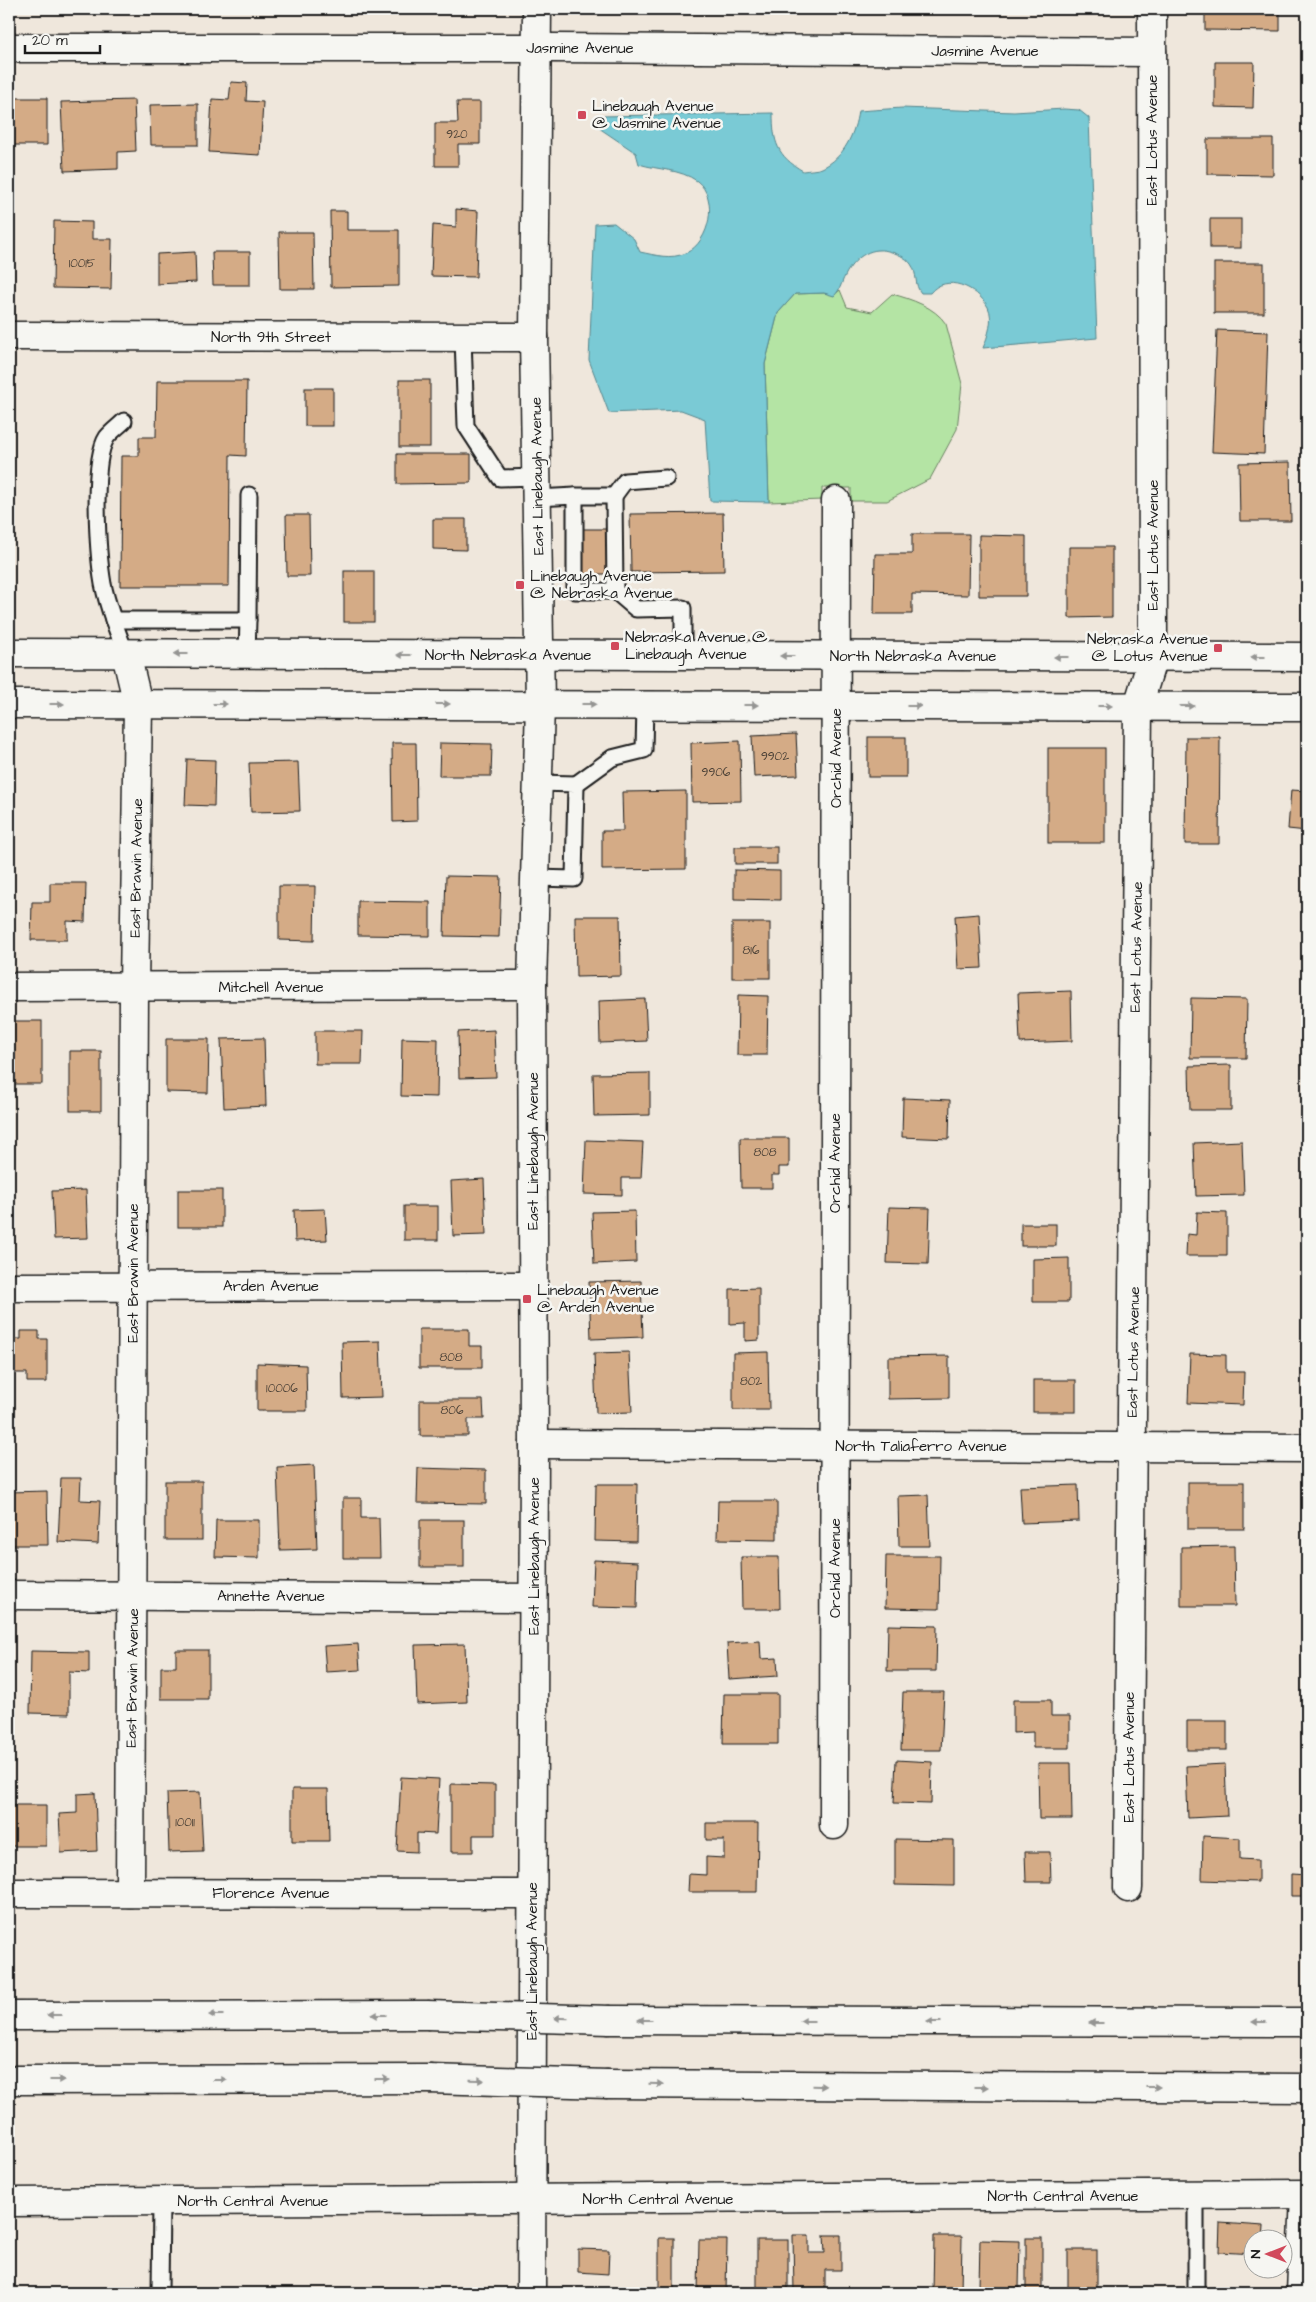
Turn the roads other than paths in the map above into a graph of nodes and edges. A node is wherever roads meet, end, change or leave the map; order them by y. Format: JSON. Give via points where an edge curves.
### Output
{"nodes":[{"id":1,"x":538,"y":9,"type":"edge"},
{"id":2,"x":1152,"y":9,"type":"edge"},
{"id":3,"x":9,"y":48,"type":"edge"},
{"id":4,"x":537,"y":48,"type":"junction"},
{"id":5,"x":1152,"y":52,"type":"junction"},
{"id":6,"x":9,"y":336,"type":"edge"},
{"id":7,"x":464,"y":337,"type":"junction"},
{"id":8,"x":534,"y":338,"type":"junction"},
{"id":9,"x":124,"y":421,"type":"dead end"},
{"id":10,"x":666,"y":478,"type":"dead end"},
{"id":11,"x":537,"y":488,"type":"junction"},
{"id":12,"x":249,"y":495,"type":"dead end"},
{"id":13,"x":575,"y":496,"type":"junction"},
{"id":14,"x":614,"y":496,"type":"junction"},
{"id":15,"x":836,"y":501,"type":"dead end"},
{"id":16,"x":615,"y":591,"type":"junction"},
{"id":17,"x":113,"y":620,"type":"junction"},
{"id":18,"x":248,"y":620,"type":"junction"},
{"id":19,"x":9,"y":653,"type":"edge"},
{"id":20,"x":126,"y":654,"type":"junction"},
{"id":21,"x":247,"y":654,"type":"junction"},
{"id":22,"x":540,"y":656,"type":"junction"},
{"id":23,"x":683,"y":656,"type":"junction"},
{"id":24,"x":836,"y":656,"type":"junction"},
{"id":25,"x":1154,"y":657,"type":"junction"},
{"id":26,"x":1307,"y":657,"type":"edge"},
{"id":27,"x":9,"y":704,"type":"edge"},
{"id":28,"x":138,"y":704,"type":"junction"},
{"id":29,"x":540,"y":704,"type":"junction"},
{"id":30,"x":645,"y":705,"type":"junction"},
{"id":31,"x":836,"y":706,"type":"junction"},
{"id":32,"x":1138,"y":706,"type":"junction"},
{"id":33,"x":1307,"y":706,"type":"edge"},
{"id":34,"x":538,"y":783,"type":"junction"},
{"id":35,"x":576,"y":784,"type":"junction"},
{"id":36,"x":535,"y":878,"type":"junction"},
{"id":37,"x":532,"y":985,"type":"junction"},
{"id":38,"x":9,"y":987,"type":"edge"},
{"id":39,"x":134,"y":988,"type":"junction"},
{"id":40,"x":133,"y":1286,"type":"junction"},
{"id":41,"x":533,"y":1286,"type":"junction"},
{"id":42,"x":9,"y":1287,"type":"edge"},
{"id":43,"x":534,"y":1444,"type":"junction"},
{"id":44,"x":835,"y":1446,"type":"junction"},
{"id":45,"x":1132,"y":1448,"type":"junction"},
{"id":46,"x":1307,"y":1448,"type":"edge"},
{"id":47,"x":9,"y":1595,"type":"edge"},
{"id":48,"x":133,"y":1596,"type":"junction"},
{"id":49,"x":533,"y":1598,"type":"junction"},
{"id":50,"x":834,"y":1825,"type":"dead end"},
{"id":51,"x":1128,"y":1888,"type":"dead end"},
{"id":52,"x":9,"y":1893,"type":"edge"},
{"id":53,"x":130,"y":1893,"type":"junction"},
{"id":54,"x":532,"y":1894,"type":"junction"},
{"id":55,"x":9,"y":2016,"type":"edge"},
{"id":56,"x":1307,"y":2022,"type":"edge"},
{"id":57,"x":9,"y":2080,"type":"edge"},
{"id":58,"x":1307,"y":2088,"type":"edge"},
{"id":59,"x":1306,"y":2194,"type":"edge"},
{"id":60,"x":1196,"y":2195,"type":"junction"},
{"id":61,"x":531,"y":2200,"type":"junction"},
{"id":62,"x":9,"y":2202,"type":"edge"},
{"id":63,"x":161,"y":2202,"type":"junction"},
{"id":64,"x":160,"y":2293,"type":"edge"},
{"id":65,"x":531,"y":2293,"type":"edge"},
{"id":66,"x":1196,"y":2293,"type":"edge"},
{"id":67,"x":1300,"y":2293,"type":"edge"}],
"edges":[{"from":1,"to":4,"type":"main road","name":"East Linebaugh Avenue"},
{"from":2,"to":5,"type":"main road","name":"East Lotus Avenue"},
{"from":3,"to":4,"type":"main road","name":"Jasmine Avenue"},
{"from":4,"to":5,"type":"main road","name":"Jasmine Avenue"},
{"from":4,"to":8,"type":"main road","name":"East Linebaugh Avenue"},
{"from":5,"to":25,"type":"main road","name":"East Lotus Avenue"},
{"from":6,"to":7,"type":"main road","name":"North 9th Street"},
{"from":7,"to":8,"type":"main road","name":"North 9th Street"},
{"from":7,"to":11,"type":"lane","via":[[466,426],[500,478]]},
{"from":8,"to":11,"type":"main road","name":"East Linebaugh Avenue"},
{"from":9,"to":17,"type":"lane","via":[[107,438],[98,467],[99,549],[103,585]]},
{"from":10,"to":14,"type":"lane","via":[[625,481]]},
{"from":11,"to":13,"type":"lane"},
{"from":11,"to":22,"type":"main road","name":"East Linebaugh Avenue"},
{"from":12,"to":18,"type":"lane"},
{"from":13,"to":14,"type":"lane"},
{"from":13,"to":16,"type":"lane","via":[[575,590]]},
{"from":14,"to":16,"type":"lane"},
{"from":15,"to":24,"type":"main road","name":"Orchid Avenue"},
{"from":16,"to":23,"type":"lane","via":[[636,609],[683,608]]},
{"from":17,"to":18,"type":"lane"},
{"from":17,"to":20,"type":"lane"},
{"from":18,"to":21,"type":"lane"},
{"from":19,"to":20,"type":"main road","name":"North Nebraska Avenue"},
{"from":21,"to":20,"type":"main road","name":"North Nebraska Avenue","one_way":true},
{"from":20,"to":28,"type":"main road","name":"East Brawin Avenue"},
{"from":22,"to":21,"type":"main road","name":"North Nebraska Avenue","one_way":true},
{"from":22,"to":23,"type":"main road","name":"North Nebraska Avenue"},
{"from":22,"to":29,"type":"main road","name":"East Linebaugh Avenue"},
{"from":24,"to":23,"type":"main road","name":"North Nebraska Avenue","one_way":true},
{"from":25,"to":24,"type":"main road","name":"North Nebraska Avenue","one_way":true},
{"from":24,"to":31,"type":"main road","name":"Orchid Avenue"},
{"from":26,"to":25,"type":"main road","name":"North Nebraska Avenue","one_way":true},
{"from":25,"to":32,"type":"main road","name":"East Lotus Avenue"},
{"from":27,"to":28,"type":"main road","one_way":true},
{"from":28,"to":29,"type":"main road","one_way":true},
{"from":28,"to":39,"type":"main road","name":"East Brawin Avenue"},
{"from":29,"to":30,"type":"main road","one_way":true},
{"from":29,"to":34,"type":"main road","name":"East Linebaugh Avenue"},
{"from":30,"to":31,"type":"main road","one_way":true},
{"from":30,"to":35,"type":"lane","via":[[644,750],[612,758]]},
{"from":31,"to":32,"type":"main road","one_way":true},
{"from":31,"to":44,"type":"main road","name":"Orchid Avenue"},
{"from":32,"to":33,"type":"main road","one_way":true},
{"from":32,"to":45,"type":"main road","name":"East Lotus Avenue"},
{"from":34,"to":35,"type":"lane"},
{"from":34,"to":36,"type":"main road","name":"East Linebaugh Avenue"},
{"from":35,"to":36,"type":"lane","via":[[574,879]]},
{"from":36,"to":37,"type":"main road","name":"East Linebaugh Avenue"},
{"from":37,"to":39,"type":"main road","name":"Mitchell Avenue"},
{"from":37,"to":41,"type":"main road","name":"East Linebaugh Avenue"},
{"from":38,"to":39,"type":"main road","name":"Mitchell Avenue"},
{"from":39,"to":40,"type":"main road","name":"East Brawin Avenue"},
{"from":40,"to":41,"type":"main road","name":"Arden Avenue"},
{"from":40,"to":42,"type":"main road","name":"Arden Avenue"},
{"from":40,"to":48,"type":"main road","name":"East Brawin Avenue"},
{"from":41,"to":43,"type":"main road","name":"East Linebaugh Avenue"},
{"from":43,"to":44,"type":"main road","name":"North Taliaferro Avenue"},
{"from":43,"to":49,"type":"main road","name":"East Linebaugh Avenue"},
{"from":44,"to":45,"type":"main road","name":"North Taliaferro Avenue"},
{"from":44,"to":50,"type":"main road","name":"Orchid Avenue"},
{"from":45,"to":46,"type":"main road","name":"North Taliaferro Avenue"},
{"from":45,"to":51,"type":"main road","name":"East Lotus Avenue"},
{"from":47,"to":48,"type":"main road","name":"Annette Avenue"},
{"from":48,"to":49,"type":"main road","name":"Annette Avenue"},
{"from":48,"to":53,"type":"main road","name":"East Brawin Avenue"},
{"from":49,"to":54,"type":"main road","name":"East Linebaugh Avenue"},
{"from":52,"to":53,"type":"main road","name":"Florence Avenue"},
{"from":53,"to":54,"type":"main road","name":"Florence Avenue"},
{"from":54,"to":61,"type":"main road","name":"East Linebaugh Avenue"},
{"from":56,"to":55,"type":"main road","one_way":true,"bridge":true,"via":[[610,2020],[428,2015]]},
{"from":57,"to":58,"type":"main road","one_way":true,"bridge":true,"via":[[429,2079],[608,2084]]},
{"from":59,"to":60,"type":"main road","name":"North Central Avenue"},
{"from":59,"to":67,"type":"main road"},
{"from":60,"to":61,"type":"main road","name":"North Central Avenue"},
{"from":60,"to":66,"type":"lane"},
{"from":61,"to":63,"type":"main road","name":"North Central Avenue"},
{"from":61,"to":65,"type":"main road","name":"East Linebaugh Avenue"},
{"from":62,"to":63,"type":"main road","name":"North Central Avenue"},
{"from":63,"to":64,"type":"lane"}]}
